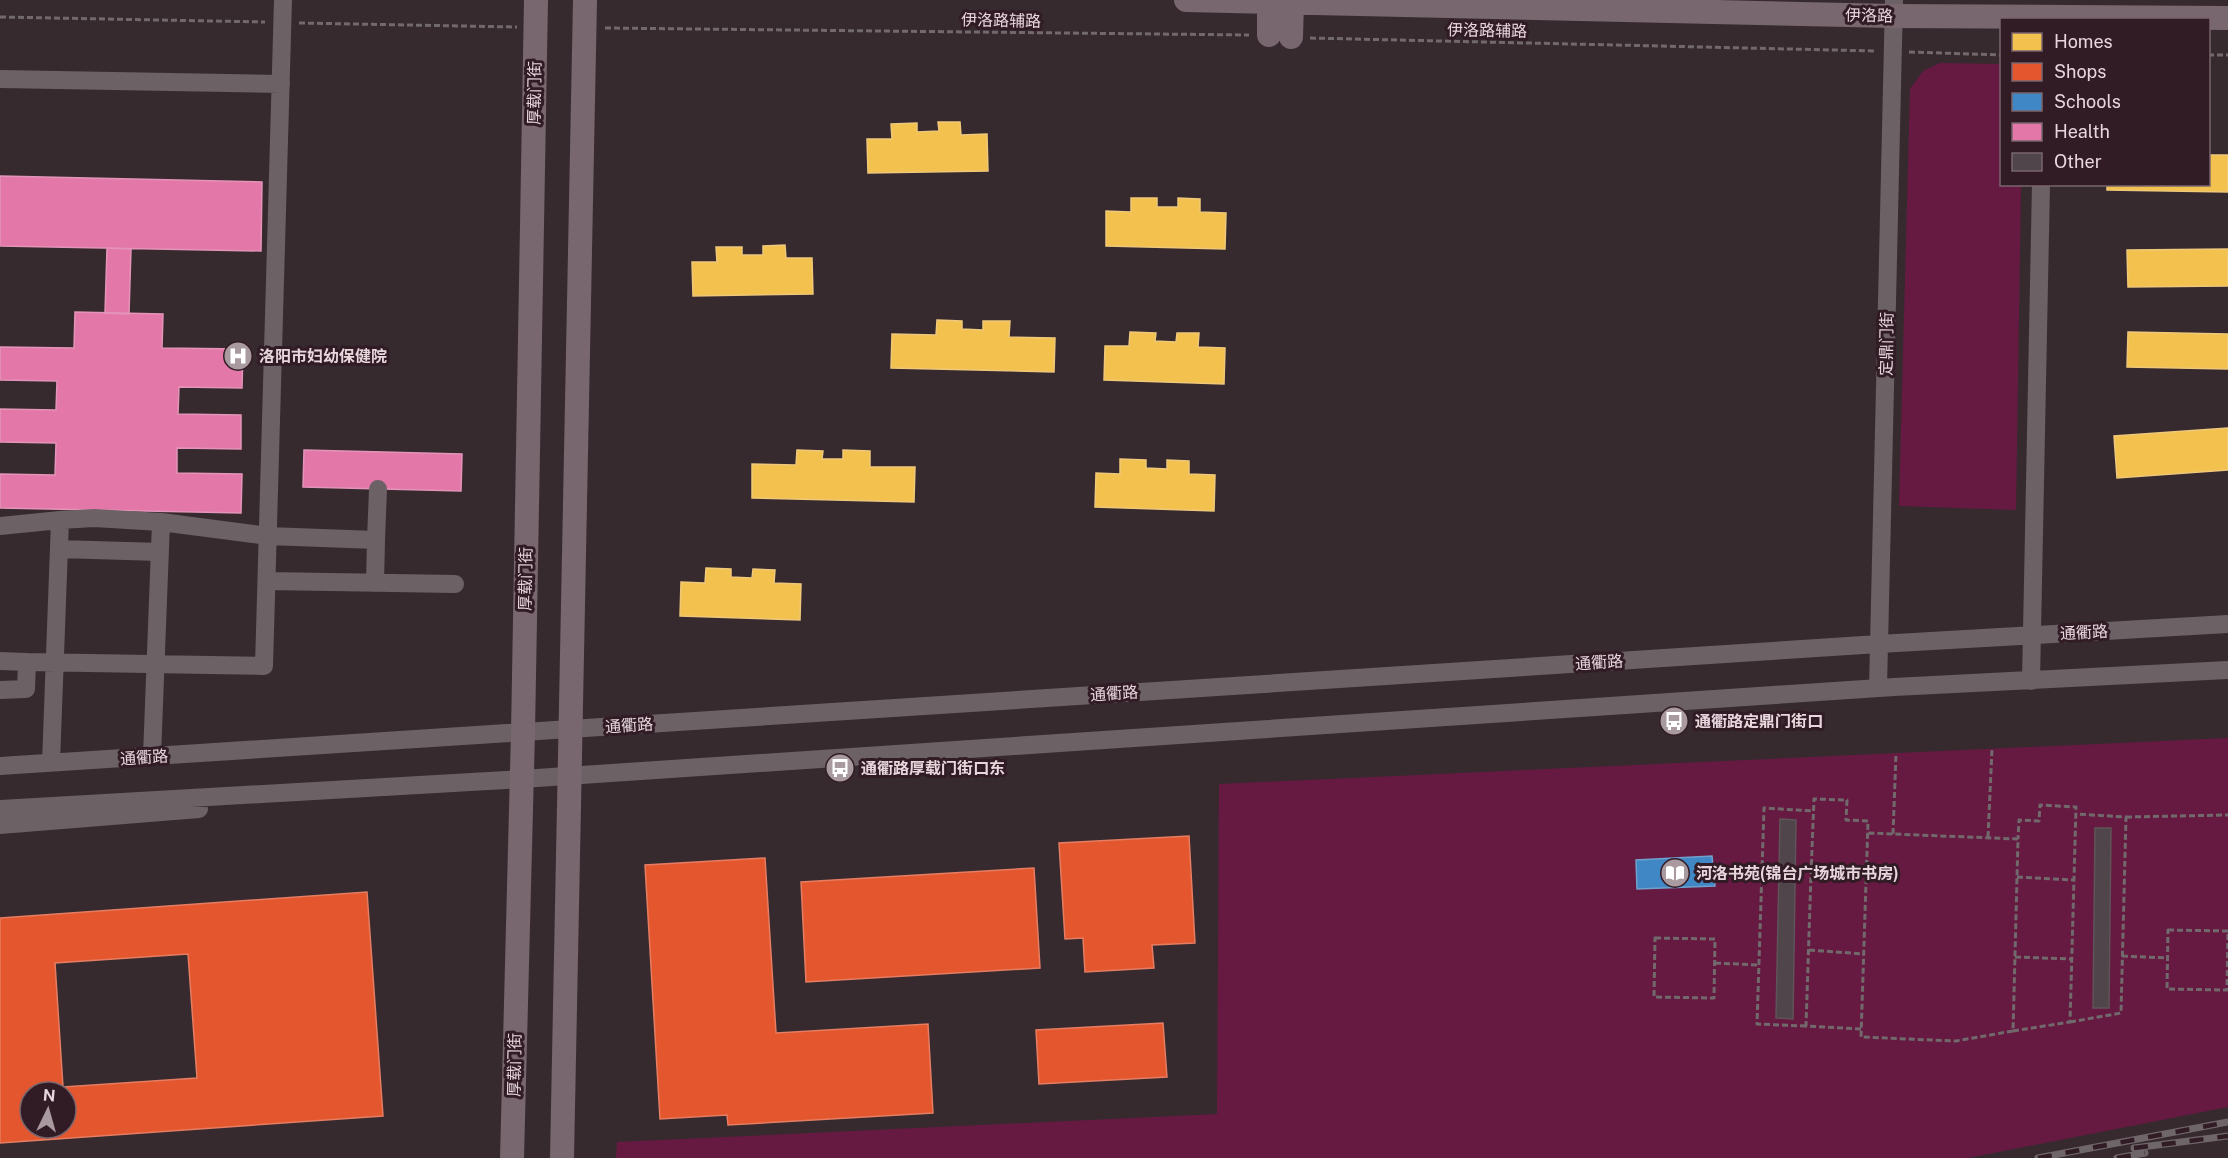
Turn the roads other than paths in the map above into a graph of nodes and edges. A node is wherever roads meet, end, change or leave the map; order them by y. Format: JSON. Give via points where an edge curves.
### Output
{"nodes":[{"id":1,"x":283,"y":0,"type":"edge"},
{"id":2,"x":536,"y":0,"type":"edge"},
{"id":3,"x":585,"y":0,"type":"edge"},
{"id":4,"x":1186,"y":0,"type":"edge"},
{"id":5,"x":1281,"y":1,"type":"edge"},
{"id":6,"x":1894,"y":8,"type":"edge"},
{"id":7,"x":2044,"y":13,"type":"edge"},
{"id":8,"x":2228,"y":18,"type":"edge"},
{"id":9,"x":1280,"y":36,"type":"road end"},
{"id":10,"x":0,"y":79,"type":"edge"},
{"id":11,"x":281,"y":84,"type":"junction"},
{"id":12,"x":2041,"y":186,"type":"edge"},
{"id":13,"x":378,"y":489,"type":"dead end"},
{"id":14,"x":60,"y":520,"type":"junction"},
{"id":15,"x":161,"y":522,"type":"junction"},
{"id":16,"x":0,"y":526,"type":"edge"},
{"id":17,"x":268,"y":536,"type":"junction"},
{"id":18,"x":376,"y":540,"type":"junction"},
{"id":19,"x":59,"y":549,"type":"junction"},
{"id":20,"x":160,"y":552,"type":"junction"},
{"id":21,"x":267,"y":581,"type":"junction"},
{"id":22,"x":375,"y":583,"type":"junction"},
{"id":23,"x":455,"y":584,"type":"dead end"},
{"id":24,"x":2228,"y":624,"type":"edge"},
{"id":25,"x":2032,"y":635,"type":"junction"},
{"id":26,"x":1879,"y":644,"type":"junction"},
{"id":27,"x":0,"y":661,"type":"edge"},
{"id":28,"x":27,"y":662,"type":"junction"},
{"id":29,"x":54,"y":662,"type":"junction"},
{"id":30,"x":156,"y":664,"type":"junction"},
{"id":31,"x":2228,"y":670,"type":"edge"},
{"id":32,"x":2031,"y":681,"type":"junction"},
{"id":33,"x":1878,"y":688,"type":"junction"},
{"id":34,"x":0,"y":690,"type":"edge"},
{"id":35,"x":571,"y":728,"type":"junction"},
{"id":36,"x":523,"y":732,"type":"junction"},
{"id":37,"x":152,"y":756,"type":"junction"},
{"id":38,"x":51,"y":763,"type":"junction"},
{"id":39,"x":0,"y":766,"type":"edge"},
{"id":40,"x":571,"y":775,"type":"junction"},
{"id":41,"x":522,"y":779,"type":"junction"},
{"id":42,"x":0,"y":809,"type":"edge"},
{"id":43,"x":0,"y":825,"type":"edge"},
{"id":44,"x":512,"y":1158,"type":"edge"},
{"id":45,"x":562,"y":1158,"type":"edge"}],
"edges":[{"from":1,"to":11,"type":"street"},
{"from":2,"to":36,"type":"main road","name":"厚载门街"},
{"from":3,"to":35,"type":"main road"},
{"from":4,"to":5,"type":"main road","name":"伊洛路"},
{"from":5,"to":6,"type":"main road","name":"伊洛路"},
{"from":5,"to":9,"type":"main road"},
{"from":6,"to":7,"type":"main road","name":"伊洛路"},
{"from":6,"to":26,"type":"street","name":"定鼎门街"},
{"from":7,"to":8,"type":"main road","name":"伊洛路"},
{"from":10,"to":11,"type":"street"},
{"from":11,"to":17,"type":"street"},
{"from":12,"to":25,"type":"street"},
{"from":13,"to":18,"type":"street"},
{"from":14,"to":15,"type":"street"},
{"from":14,"to":16,"type":"street"},
{"from":14,"to":19,"type":"street"},
{"from":15,"to":17,"type":"street"},
{"from":15,"to":20,"type":"street"},
{"from":17,"to":18,"type":"street"},
{"from":17,"to":21,"type":"street"},
{"from":18,"to":22,"type":"street"},
{"from":19,"to":20,"type":"street"},
{"from":19,"to":29,"type":"street"},
{"from":20,"to":30,"type":"street"},
{"from":21,"to":22,"type":"street"},
{"from":21,"to":30,"type":"street","via":[[264,666]]},
{"from":22,"to":23,"type":"street"},
{"from":24,"to":25,"type":"street","name":"通衢路"},
{"from":25,"to":26,"type":"street","name":"通衢路"},
{"from":25,"to":32,"type":"street"},
{"from":26,"to":33,"type":"street","name":"定鼎门街"},
{"from":26,"to":35,"type":"street","name":"通衢路"},
{"from":27,"to":28,"type":"street"},
{"from":28,"to":29,"type":"street"},
{"from":28,"to":34,"type":"street","via":[[26,689]]},
{"from":29,"to":30,"type":"street"},
{"from":29,"to":38,"type":"street"},
{"from":30,"to":37,"type":"street"},
{"from":31,"to":32,"type":"street"},
{"from":32,"to":33,"type":"street"},
{"from":33,"to":40,"type":"street"},
{"from":35,"to":36,"type":"street","name":"通衢路"},
{"from":35,"to":40,"type":"main road"},
{"from":36,"to":37,"type":"street","name":"通衢路"},
{"from":36,"to":41,"type":"main road","name":"厚载门街"},
{"from":37,"to":38,"type":"street","name":"通衢路"},
{"from":38,"to":39,"type":"street","name":"通衢路"},
{"from":40,"to":41,"type":"street"},
{"from":40,"to":45,"type":"main road"},
{"from":41,"to":42,"type":"street"},
{"from":41,"to":43,"type":"street"},
{"from":41,"to":44,"type":"main road","name":"厚载门街"}]}
